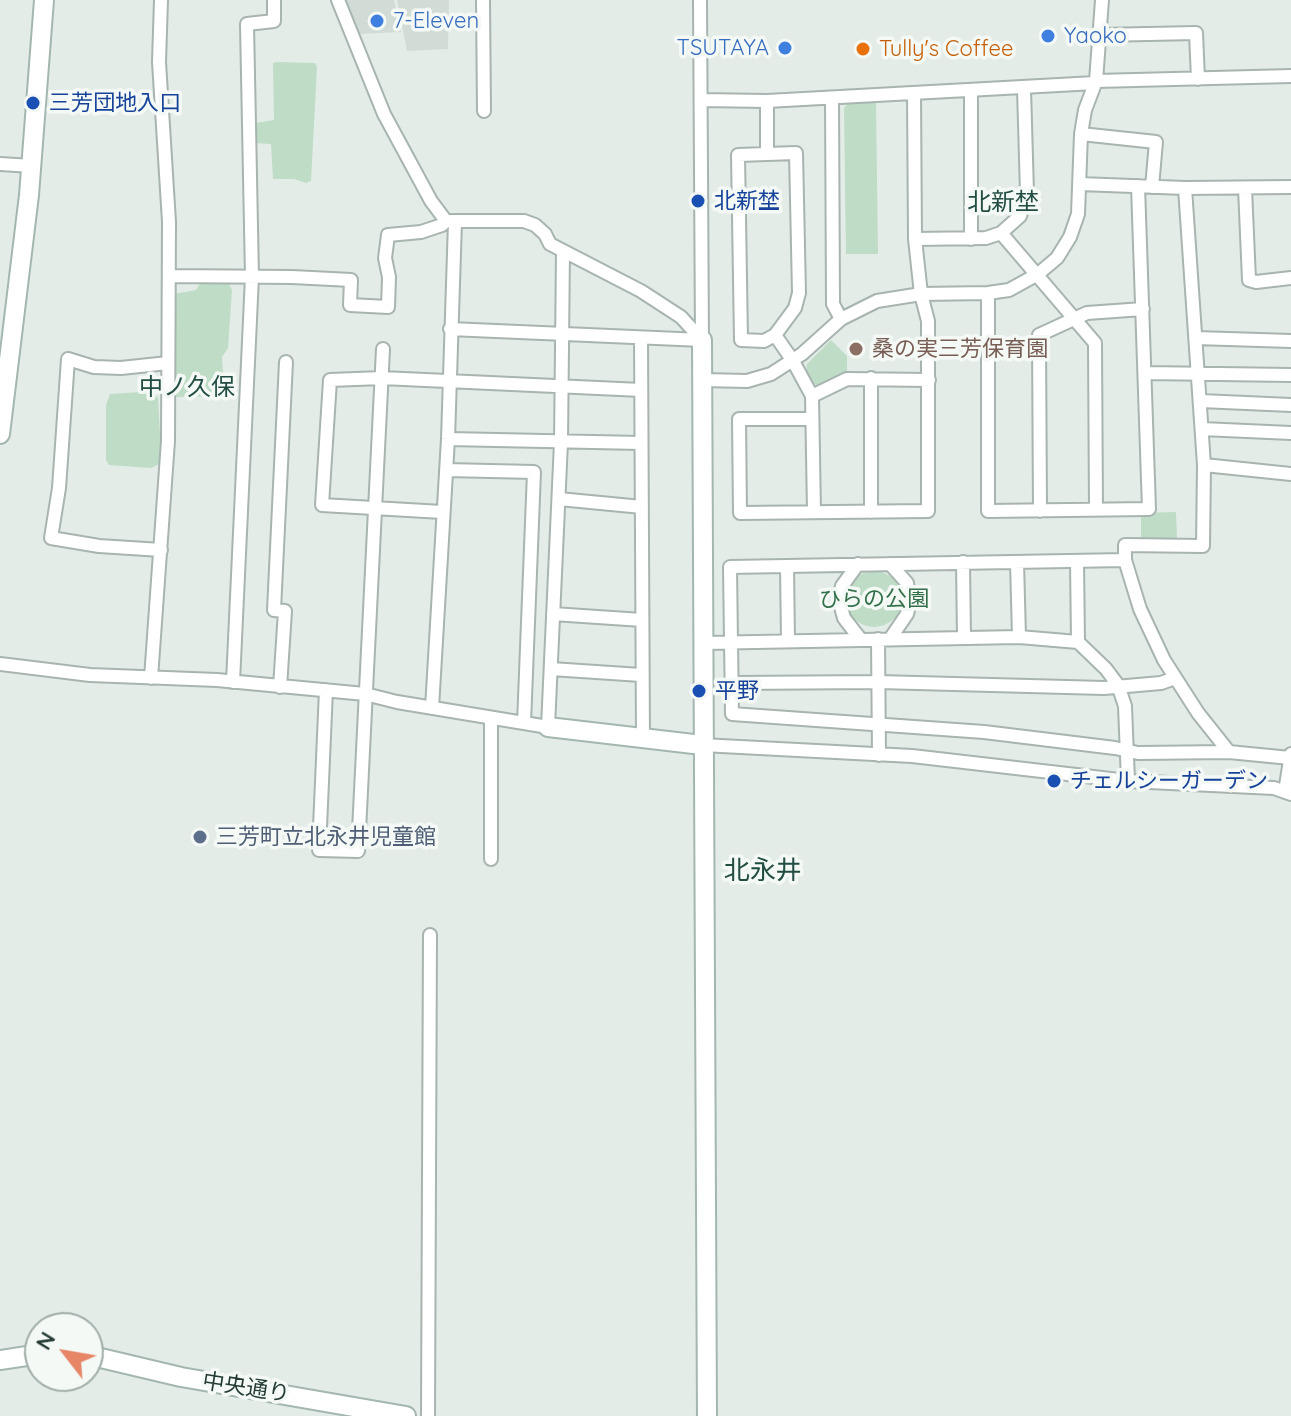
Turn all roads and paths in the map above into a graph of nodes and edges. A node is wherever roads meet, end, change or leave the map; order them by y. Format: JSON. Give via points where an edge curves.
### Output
{"nodes":[{"id":1,"x":44,"y":0,"type":"edge"},
{"id":2,"x":161,"y":0,"type":"edge"},
{"id":3,"x":274,"y":0,"type":"edge"},
{"id":4,"x":338,"y":0,"type":"edge"},
{"id":5,"x":483,"y":0,"type":"edge"},
{"id":6,"x":700,"y":0,"type":"edge"},
{"id":7,"x":1102,"y":0,"type":"edge"},
{"id":8,"x":1100,"y":35,"type":"junction"},
{"id":9,"x":1291,"y":76,"type":"edge"},
{"id":10,"x":1198,"y":79,"type":"junction"},
{"id":11,"x":1096,"y":82,"type":"junction"},
{"id":12,"x":1024,"y":89,"type":"junction"},
{"id":13,"x":971,"y":92,"type":"junction"},
{"id":14,"x":914,"y":94,"type":"junction"},
{"id":15,"x":832,"y":98,"type":"junction"},
{"id":16,"x":702,"y":100,"type":"junction"},
{"id":17,"x":767,"y":101,"type":"junction"},
{"id":18,"x":484,"y":111,"type":"dead end"},
{"id":19,"x":1081,"y":134,"type":"junction"},
{"id":20,"x":767,"y":154,"type":"junction"},
{"id":21,"x":0,"y":164,"type":"edge"},
{"id":22,"x":32,"y":166,"type":"junction"},
{"id":23,"x":1080,"y":184,"type":"junction"},
{"id":24,"x":1138,"y":186,"type":"junction"},
{"id":25,"x":1152,"y":187,"type":"junction"},
{"id":26,"x":1291,"y":187,"type":"edge"},
{"id":27,"x":1185,"y":188,"type":"junction"},
{"id":28,"x":1245,"y":188,"type":"junction"},
{"id":29,"x":451,"y":222,"type":"junction"},
{"id":30,"x":1001,"y":233,"type":"junction"},
{"id":31,"x":915,"y":239,"type":"junction"},
{"id":32,"x":971,"y":239,"type":"junction"},
{"id":33,"x":563,"y":251,"type":"junction"},
{"id":34,"x":1038,"y":274,"type":"junction"},
{"id":35,"x":169,"y":276,"type":"junction"},
{"id":36,"x":252,"y":277,"type":"junction"},
{"id":37,"x":1291,"y":278,"type":"edge"},
{"id":38,"x":988,"y":293,"type":"junction"},
{"id":39,"x":921,"y":294,"type":"junction"},
{"id":40,"x":1143,"y":309,"type":"junction"},
{"id":41,"x":1074,"y":318,"type":"junction"},
{"id":42,"x":841,"y":319,"type":"junction"},
{"id":43,"x":450,"y":329,"type":"junction"},
{"id":44,"x":562,"y":333,"type":"junction"},
{"id":45,"x":775,"y":335,"type":"junction"},
{"id":46,"x":641,"y":338,"type":"junction"},
{"id":47,"x":1196,"y":338,"type":"junction"},
{"id":48,"x":702,"y":340,"type":"junction"},
{"id":49,"x":1291,"y":341,"type":"edge"},
{"id":50,"x":383,"y":349,"type":"dead end"},
{"id":51,"x":793,"y":361,"type":"junction"},
{"id":52,"x":286,"y":362,"type":"dead end"},
{"id":53,"x":168,"y":363,"type":"junction"},
{"id":54,"x":1198,"y":372,"type":"junction"},
{"id":55,"x":1145,"y":373,"type":"junction"},
{"id":56,"x":1291,"y":375,"type":"edge"},
{"id":57,"x":382,"y":378,"type":"junction"},
{"id":58,"x":871,"y":378,"type":"junction"},
{"id":59,"x":702,"y":380,"type":"junction"},
{"id":60,"x":929,"y":380,"type":"junction"},
{"id":61,"x":450,"y":383,"type":"junction"},
{"id":62,"x":562,"y":387,"type":"junction"},
{"id":63,"x":641,"y":390,"type":"junction"},
{"id":64,"x":812,"y":396,"type":"junction"},
{"id":65,"x":1201,"y":401,"type":"junction"},
{"id":66,"x":1291,"y":405,"type":"edge"},
{"id":67,"x":812,"y":419,"type":"junction"},
{"id":68,"x":1202,"y":429,"type":"junction"},
{"id":69,"x":1291,"y":433,"type":"edge"},
{"id":70,"x":0,"y":434,"type":"edge"},
{"id":71,"x":448,"y":439,"type":"junction"},
{"id":72,"x":561,"y":442,"type":"junction"},
{"id":73,"x":641,"y":443,"type":"junction"},
{"id":74,"x":1204,"y":465,"type":"junction"},
{"id":75,"x":446,"y":470,"type":"junction"},
{"id":76,"x":1291,"y":474,"type":"edge"},
{"id":77,"x":559,"y":499,"type":"junction"},
{"id":78,"x":642,"y":507,"type":"junction"},
{"id":79,"x":375,"y":508,"type":"junction"},
{"id":80,"x":1096,"y":509,"type":"junction"},
{"id":81,"x":1040,"y":511,"type":"junction"},
{"id":82,"x":442,"y":512,"type":"junction"},
{"id":83,"x":814,"y":512,"type":"junction"},
{"id":84,"x":871,"y":512,"type":"junction"},
{"id":85,"x":161,"y":550,"type":"junction"},
{"id":86,"x":1125,"y":560,"type":"junction"},
{"id":87,"x":1077,"y":561,"type":"junction"},
{"id":88,"x":963,"y":562,"type":"junction"},
{"id":89,"x":1017,"y":562,"type":"junction"},
{"id":90,"x":858,"y":564,"type":"junction"},
{"id":91,"x":890,"y":564,"type":"junction"},
{"id":92,"x":787,"y":566,"type":"junction"},
{"id":93,"x":553,"y":614,"type":"junction"},
{"id":94,"x":642,"y":620,"type":"junction"},
{"id":95,"x":1019,"y":637,"type":"junction"},
{"id":96,"x":964,"y":638,"type":"junction"},
{"id":97,"x":884,"y":639,"type":"junction"},
{"id":98,"x":861,"y":640,"type":"junction"},
{"id":99,"x":788,"y":641,"type":"junction"},
{"id":100,"x":731,"y":642,"type":"junction"},
{"id":101,"x":1078,"y":642,"type":"junction"},
{"id":102,"x":703,"y":643,"type":"junction"},
{"id":103,"x":0,"y":664,"type":"edge"},
{"id":104,"x":551,"y":669,"type":"junction"},
{"id":105,"x":641,"y":675,"type":"junction"},
{"id":106,"x":151,"y":678,"type":"junction"},
{"id":107,"x":1175,"y":678,"type":"junction"},
{"id":108,"x":233,"y":682,"type":"junction"},
{"id":109,"x":879,"y":682,"type":"junction"},
{"id":110,"x":731,"y":683,"type":"junction"},
{"id":111,"x":1118,"y":685,"type":"junction"},
{"id":112,"x":280,"y":687,"type":"junction"},
{"id":113,"x":326,"y":690,"type":"junction"},
{"id":114,"x":365,"y":694,"type":"junction"},
{"id":115,"x":432,"y":708,"type":"junction"},
{"id":116,"x":491,"y":718,"type":"junction"},
{"id":117,"x":524,"y":723,"type":"junction"},
{"id":118,"x":879,"y":724,"type":"junction"},
{"id":119,"x":548,"y":727,"type":"junction"},
{"id":120,"x":643,"y":739,"type":"junction"},
{"id":121,"x":702,"y":745,"type":"junction"},
{"id":122,"x":1128,"y":751,"type":"junction"},
{"id":123,"x":1229,"y":752,"type":"junction"},
{"id":124,"x":879,"y":755,"type":"junction"},
{"id":125,"x":1291,"y":756,"type":"edge"},
{"id":126,"x":1128,"y":781,"type":"junction"},
{"id":127,"x":1288,"y":793,"type":"edge"},
{"id":128,"x":491,"y":859,"type":"dead end"},
{"id":129,"x":430,"y":935,"type":"dead end"},
{"id":130,"x":24,"y":1355,"type":"edge"},
{"id":131,"x":104,"y":1359,"type":"edge"},
{"id":132,"x":0,"y":1360,"type":"edge"},
{"id":133,"x":406,"y":1416,"type":"edge"},
{"id":134,"x":428,"y":1416,"type":"edge"},
{"id":135,"x":707,"y":1416,"type":"edge"}],
"edges":[{"from":1,"to":22,"type":"street"},
{"from":2,"to":35,"type":"street"},
{"from":3,"to":36,"type":"street","via":[[274,21],[247,24]]},
{"from":4,"to":29,"type":"street","via":[[384,114],[431,201]]},
{"from":5,"to":18,"type":"street"},
{"from":6,"to":16,"type":"street"},
{"from":7,"to":8,"type":"street"},
{"from":8,"to":10,"type":"street","via":[[1196,33]]},
{"from":8,"to":11,"type":"street"},
{"from":9,"to":10,"type":"street"},
{"from":10,"to":11,"type":"street"},
{"from":11,"to":12,"type":"street"},
{"from":11,"to":19,"type":"street"},
{"from":12,"to":13,"type":"street"},
{"from":12,"to":30,"type":"street","via":[[1025,205]]},
{"from":13,"to":14,"type":"street"},
{"from":13,"to":32,"type":"street"},
{"from":14,"to":15,"type":"street"},
{"from":14,"to":31,"type":"street"},
{"from":15,"to":17,"type":"street"},
{"from":15,"to":42,"type":"street","via":[[833,304]]},
{"from":16,"to":17,"type":"street"},
{"from":16,"to":48,"type":"street"},
{"from":17,"to":20,"type":"street"},
{"from":19,"to":23,"type":"street"},
{"from":19,"to":25,"type":"street","via":[[1156,142]]},
{"from":20,"to":45,"type":"street","via":[[796,153],[799,293]]},
{"from":20,"to":45,"type":"street","via":[[738,155],[741,340],[764,341]]},
{"from":21,"to":22,"type":"street"},
{"from":22,"to":70,"type":"street"},
{"from":23,"to":24,"type":"street"},
{"from":23,"to":34,"type":"street","via":[[1070,237]]},
{"from":24,"to":25,"type":"street"},
{"from":24,"to":40,"type":"street"},
{"from":25,"to":27,"type":"street"},
{"from":26,"to":28,"type":"street"},
{"from":27,"to":28,"type":"street"},
{"from":27,"to":47,"type":"street"},
{"from":28,"to":37,"type":"street","via":[[1249,280]]},
{"from":29,"to":33,"type":"street","via":[[524,221]]},
{"from":29,"to":36,"type":"street","via":[[388,235],[388,307],[350,305],[351,280]]},
{"from":29,"to":43,"type":"street"},
{"from":30,"to":32,"type":"street"},
{"from":30,"to":34,"type":"street"},
{"from":31,"to":32,"type":"street"},
{"from":31,"to":39,"type":"street"},
{"from":33,"to":44,"type":"street"},
{"from":33,"to":48,"type":"street","via":[[641,291],[681,317]]},
{"from":34,"to":38,"type":"street","via":[[1009,290]]},
{"from":34,"to":41,"type":"street"},
{"from":35,"to":36,"type":"street"},
{"from":35,"to":53,"type":"street"},
{"from":36,"to":108,"type":"street"},
{"from":38,"to":39,"type":"street"},
{"from":38,"to":81,"type":"street","via":[[988,511]]},
{"from":39,"to":42,"type":"street","via":[[877,301]]},
{"from":39,"to":60,"type":"street","via":[[928,321]]},
{"from":40,"to":41,"type":"street","via":[[1099,310]]},
{"from":40,"to":55,"type":"street"},
{"from":41,"to":80,"type":"street","via":[[1095,343]]},
{"from":41,"to":81,"type":"street","via":[[1039,335]]},
{"from":42,"to":51,"type":"street"},
{"from":43,"to":44,"type":"street"},
{"from":43,"to":61,"type":"street"},
{"from":44,"to":46,"type":"street"},
{"from":44,"to":62,"type":"street"},
{"from":45,"to":51,"type":"street"},
{"from":46,"to":48,"type":"street"},
{"from":46,"to":63,"type":"street"},
{"from":47,"to":49,"type":"street"},
{"from":47,"to":54,"type":"street"},
{"from":48,"to":59,"type":"street"},
{"from":50,"to":57,"type":"street"},
{"from":51,"to":59,"type":"street","via":[[747,381]]},
{"from":51,"to":64,"type":"street"},
{"from":52,"to":112,"type":"street","via":[[274,610],[285,611]]},
{"from":53,"to":85,"type":"street"},
{"from":53,"to":85,"type":"street","via":[[94,367],[68,359],[51,538]]},
{"from":54,"to":55,"type":"street"},
{"from":54,"to":56,"type":"street"},
{"from":54,"to":65,"type":"street"},
{"from":55,"to":80,"type":"street","via":[[1149,509]]},
{"from":57,"to":61,"type":"street"},
{"from":57,"to":79,"type":"street"},
{"from":57,"to":79,"type":"street","via":[[330,380],[322,505]]},
{"from":58,"to":60,"type":"street"},
{"from":58,"to":64,"type":"street","via":[[847,379]]},
{"from":58,"to":84,"type":"street"},
{"from":59,"to":102,"type":"street"},
{"from":60,"to":84,"type":"street","via":[[928,511]]},
{"from":61,"to":62,"type":"street"},
{"from":61,"to":71,"type":"street"},
{"from":62,"to":63,"type":"street"},
{"from":62,"to":72,"type":"street"},
{"from":63,"to":73,"type":"street"},
{"from":64,"to":67,"type":"street"},
{"from":65,"to":66,"type":"street"},
{"from":65,"to":68,"type":"street"},
{"from":67,"to":83,"type":"street"},
{"from":67,"to":83,"type":"street","via":[[739,419],[740,513]]},
{"from":68,"to":69,"type":"street"},
{"from":68,"to":74,"type":"street"},
{"from":71,"to":72,"type":"street"},
{"from":71,"to":75,"type":"street"},
{"from":72,"to":73,"type":"street"},
{"from":72,"to":77,"type":"street"},
{"from":73,"to":78,"type":"street"},
{"from":74,"to":76,"type":"street"},
{"from":74,"to":86,"type":"street","via":[[1203,546],[1125,545]]},
{"from":75,"to":82,"type":"street"},
{"from":75,"to":117,"type":"street","via":[[534,472]]},
{"from":77,"to":78,"type":"street"},
{"from":77,"to":93,"type":"street"},
{"from":78,"to":94,"type":"street"},
{"from":79,"to":82,"type":"street"},
{"from":79,"to":114,"type":"street"},
{"from":80,"to":81,"type":"street"},
{"from":82,"to":115,"type":"street"},
{"from":83,"to":84,"type":"street"},
{"from":85,"to":106,"type":"street"},
{"from":86,"to":87,"type":"street"},
{"from":86,"to":107,"type":"street","via":[[1150,633]]},
{"from":87,"to":89,"type":"street"},
{"from":87,"to":101,"type":"street"},
{"from":88,"to":89,"type":"street"},
{"from":88,"to":91,"type":"street"},
{"from":88,"to":96,"type":"street"},
{"from":89,"to":95,"type":"street"},
{"from":90,"to":91,"type":"street"},
{"from":90,"to":92,"type":"street"},
{"from":90,"to":98,"type":"street","via":[[839,600],[844,618]]},
{"from":91,"to":97,"type":"street","via":[[907,583],[910,602],[907,614]]},
{"from":92,"to":99,"type":"street"},
{"from":92,"to":100,"type":"street","via":[[730,567]]},
{"from":93,"to":94,"type":"street"},
{"from":93,"to":104,"type":"street"},
{"from":94,"to":105,"type":"street"},
{"from":95,"to":96,"type":"street"},
{"from":95,"to":101,"type":"street"},
{"from":96,"to":97,"type":"street"},
{"from":97,"to":98,"type":"street"},
{"from":97,"to":109,"type":"street"},
{"from":98,"to":99,"type":"street"},
{"from":99,"to":100,"type":"street"},
{"from":100,"to":102,"type":"street"},
{"from":100,"to":110,"type":"street"},
{"from":101,"to":111,"type":"street"},
{"from":102,"to":121,"type":"street"},
{"from":103,"to":106,"type":"street"},
{"from":104,"to":105,"type":"street"},
{"from":104,"to":119,"type":"street"},
{"from":105,"to":120,"type":"street"},
{"from":106,"to":108,"type":"street"},
{"from":107,"to":111,"type":"street"},
{"from":107,"to":123,"type":"street"},
{"from":108,"to":112,"type":"street"},
{"from":109,"to":110,"type":"street"},
{"from":109,"to":111,"type":"street"},
{"from":109,"to":118,"type":"street"},
{"from":110,"to":118,"type":"street","via":[[732,714]]},
{"from":111,"to":122,"type":"street"},
{"from":112,"to":113,"type":"street"},
{"from":113,"to":114,"type":"street"},
{"from":113,"to":114,"type":"street","via":[[319,850],[358,851]]},
{"from":114,"to":115,"type":"street"},
{"from":115,"to":116,"type":"street"},
{"from":116,"to":117,"type":"street"},
{"from":116,"to":128,"type":"street"},
{"from":117,"to":119,"type":"street"},
{"from":118,"to":122,"type":"street"},
{"from":118,"to":124,"type":"street"},
{"from":119,"to":120,"type":"street"},
{"from":120,"to":121,"type":"street"},
{"from":121,"to":124,"type":"street"},
{"from":121,"to":135,"type":"street"},
{"from":122,"to":123,"type":"street"},
{"from":122,"to":126,"type":"street"},
{"from":123,"to":125,"type":"street"},
{"from":124,"to":126,"type":"street"},
{"from":125,"to":127,"type":"street"},
{"from":126,"to":127,"type":"street"},
{"from":129,"to":134,"type":"street"},
{"from":130,"to":132,"type":"street"},
{"from":131,"to":133,"type":"street","name":"中央通り"}]}
